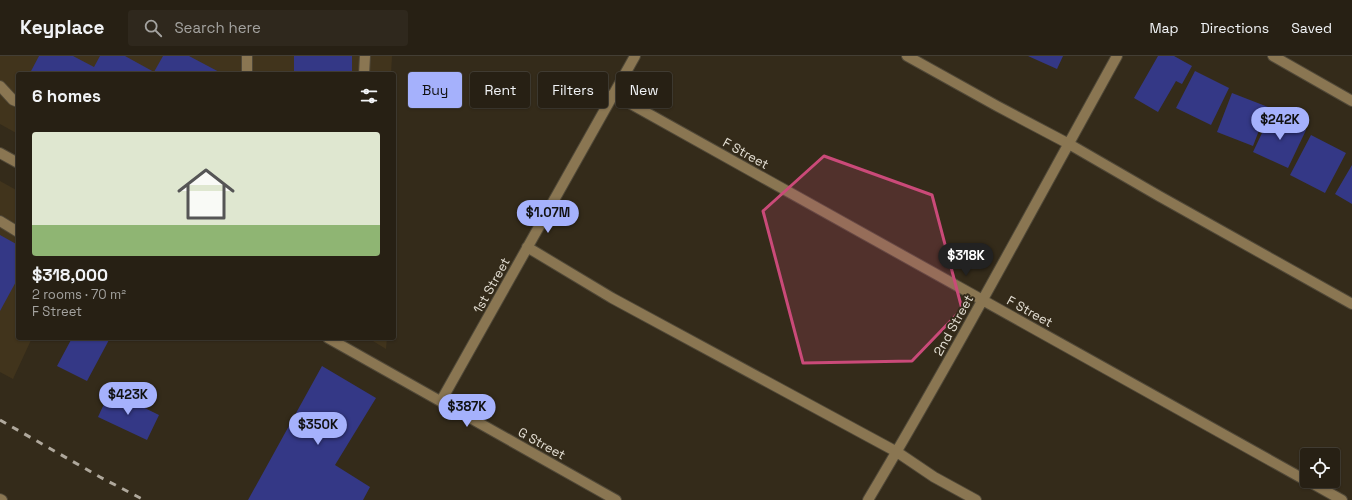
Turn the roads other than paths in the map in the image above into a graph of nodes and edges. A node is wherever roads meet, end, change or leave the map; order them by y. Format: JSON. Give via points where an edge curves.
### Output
{"nodes":[{"id":1,"x":247,"y":56,"type":"edge"},
{"id":2,"x":365,"y":56,"type":"edge"},
{"id":3,"x":635,"y":56,"type":"edge"},
{"id":4,"x":907,"y":56,"type":"edge"},
{"id":5,"x":1118,"y":56,"type":"edge"},
{"id":6,"x":1273,"y":56,"type":"edge"},
{"id":7,"x":247,"y":72,"type":"edge"},
{"id":8,"x":364,"y":72,"type":"edge"},
{"id":9,"x":0,"y":86,"type":"edge"},
{"id":10,"x":613,"y":94,"type":"junction"},
{"id":11,"x":16,"y":101,"type":"edge"},
{"id":12,"x":1352,"y":101,"type":"edge"},
{"id":13,"x":1069,"y":144,"type":"junction"},
{"id":14,"x":0,"y":153,"type":"edge"},
{"id":15,"x":16,"y":162,"type":"edge"},
{"id":16,"x":0,"y":220,"type":"edge"},
{"id":17,"x":16,"y":231,"type":"edge"},
{"id":18,"x":527,"y":247,"type":"junction"},
{"id":19,"x":982,"y":299,"type":"junction"},
{"id":20,"x":1352,"y":304,"type":"edge"},
{"id":21,"x":332,"y":340,"type":"edge"},
{"id":22,"x":441,"y":401,"type":"junction"},
{"id":23,"x":896,"y":452,"type":"junction"},
{"id":24,"x":1300,"y":477,"type":"edge"},
{"id":25,"x":1320,"y":488,"type":"edge"},
{"id":26,"x":616,"y":500,"type":"edge"},
{"id":27,"x":868,"y":500,"type":"edge"},
{"id":28,"x":976,"y":500,"type":"edge"},
{"id":29,"x":1342,"y":500,"type":"edge"}],
"edges":[{"from":1,"to":7,"type":"street"},
{"from":2,"to":8,"type":"street"},
{"from":3,"to":10,"type":"street","name":"1st Street"},
{"from":4,"to":13,"type":"street"},
{"from":5,"to":13,"type":"street","name":"2nd Street"},
{"from":6,"to":12,"type":"street"},
{"from":9,"to":11,"type":"street"},
{"from":10,"to":18,"type":"street","name":"1st Street"},
{"from":10,"to":19,"type":"street","name":"F Street"},
{"from":13,"to":19,"type":"street","name":"2nd Street"},
{"from":13,"to":20,"type":"street"},
{"from":14,"to":15,"type":"street"},
{"from":16,"to":17,"type":"street"},
{"from":18,"to":22,"type":"street","name":"1st Street"},
{"from":18,"to":23,"type":"street","via":[[612,298]]},
{"from":19,"to":23,"type":"street","name":"2nd Street"},
{"from":19,"to":24,"type":"street","name":"F Street"},
{"from":21,"to":22,"type":"street","name":"G Street"},
{"from":22,"to":26,"type":"street","name":"G Street"},
{"from":23,"to":27,"type":"street","name":"2nd Street"},
{"from":23,"to":28,"type":"street"},
{"from":25,"to":29,"type":"street","name":"F Street"}]}
